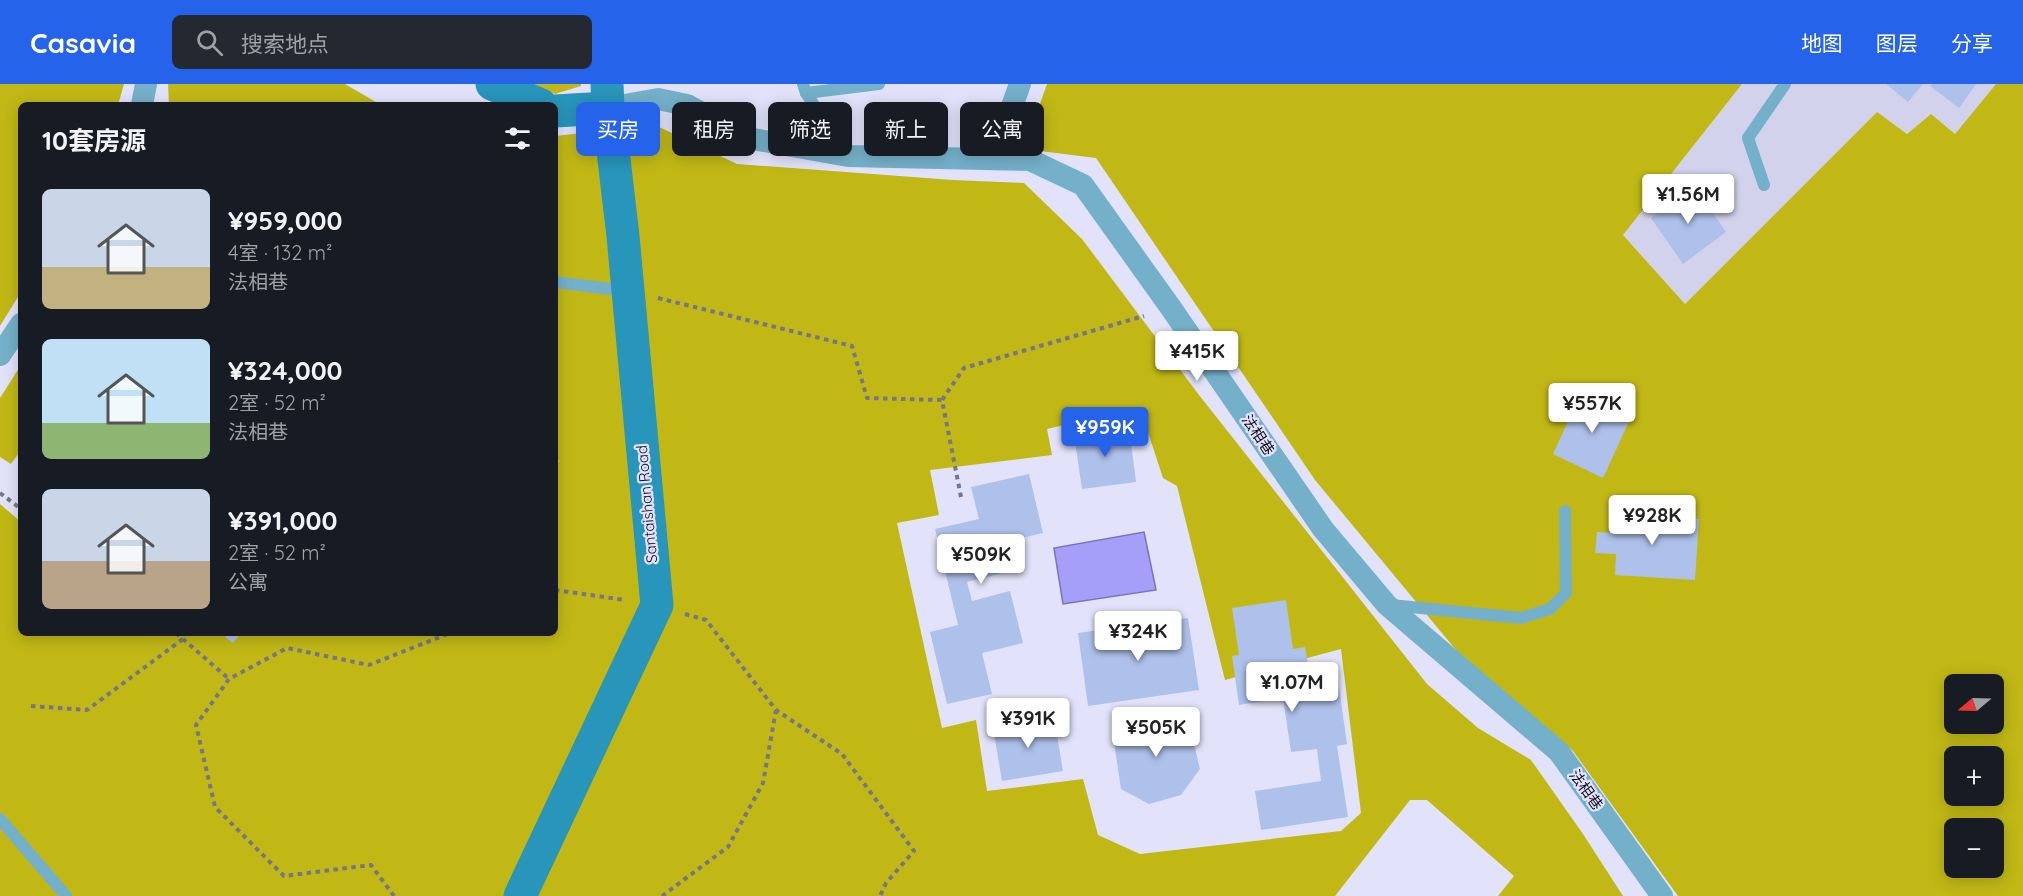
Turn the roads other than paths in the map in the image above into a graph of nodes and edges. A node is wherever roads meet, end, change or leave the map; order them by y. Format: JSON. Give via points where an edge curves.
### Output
{"nodes":[{"id":1,"x":146,"y":84,"type":"edge"},
{"id":2,"x":492,"y":84,"type":"edge"},
{"id":3,"x":879,"y":84,"type":"edge"},
{"id":4,"x":1020,"y":84,"type":"edge"},
{"id":5,"x":1785,"y":84,"type":"edge"},
{"id":6,"x":805,"y":89,"type":"edge"},
{"id":7,"x":608,"y":96,"type":"edge"},
{"id":8,"x":143,"y":102,"type":"edge"},
{"id":9,"x":534,"y":102,"type":"edge"},
{"id":10,"x":813,"y":102,"type":"edge"},
{"id":11,"x":558,"y":110,"type":"edge"},
{"id":12,"x":768,"y":142,"type":"edge"},
{"id":13,"x":848,"y":156,"type":"edge"},
{"id":14,"x":993,"y":159,"type":"junction"},
{"id":15,"x":1764,"y":185,"type":"dead end"},
{"id":16,"x":558,"y":282,"type":"edge"},
{"id":17,"x":627,"y":291,"type":"junction"},
{"id":18,"x":18,"y":328,"type":"edge"},
{"id":19,"x":0,"y":355,"type":"edge"},
{"id":20,"x":1565,"y":511,"type":"dead end"},
{"id":21,"x":1387,"y":605,"type":"junction"},
{"id":22,"x":0,"y":819,"type":"edge"},
{"id":23,"x":66,"y":896,"type":"edge"},
{"id":24,"x":520,"y":896,"type":"edge"},
{"id":25,"x":1662,"y":896,"type":"edge"}],
"edges":[{"from":1,"to":8,"type":"street"},
{"from":2,"to":9,"type":"street"},
{"from":3,"to":6,"type":"lane"},
{"from":4,"to":14,"type":"street"},
{"from":5,"to":15,"type":"lane","via":[[1748,138]]},
{"from":6,"to":10,"type":"lane"},
{"from":7,"to":11,"type":"street"},
{"from":7,"to":12,"type":"street","name":"法相巷","via":[[687,105],[747,138]]},
{"from":7,"to":17,"type":"street","name":"Santaishan Road"},
{"from":13,"to":14,"type":"street","name":"法相巷"},
{"from":14,"to":21,"type":"street","name":"法相巷","via":[[1030,160],[1083,185],[1323,529]]},
{"from":16,"to":17,"type":"lane"},
{"from":17,"to":24,"type":"street","name":"Santaishan Road","via":[[657,604]]},
{"from":18,"to":19,"type":"street"},
{"from":20,"to":21,"type":"lane","via":[[1566,593],[1550,609],[1521,618]]},
{"from":21,"to":25,"type":"street","name":"法相巷","via":[[1559,752]]},
{"from":22,"to":23,"type":"lane"}]}
